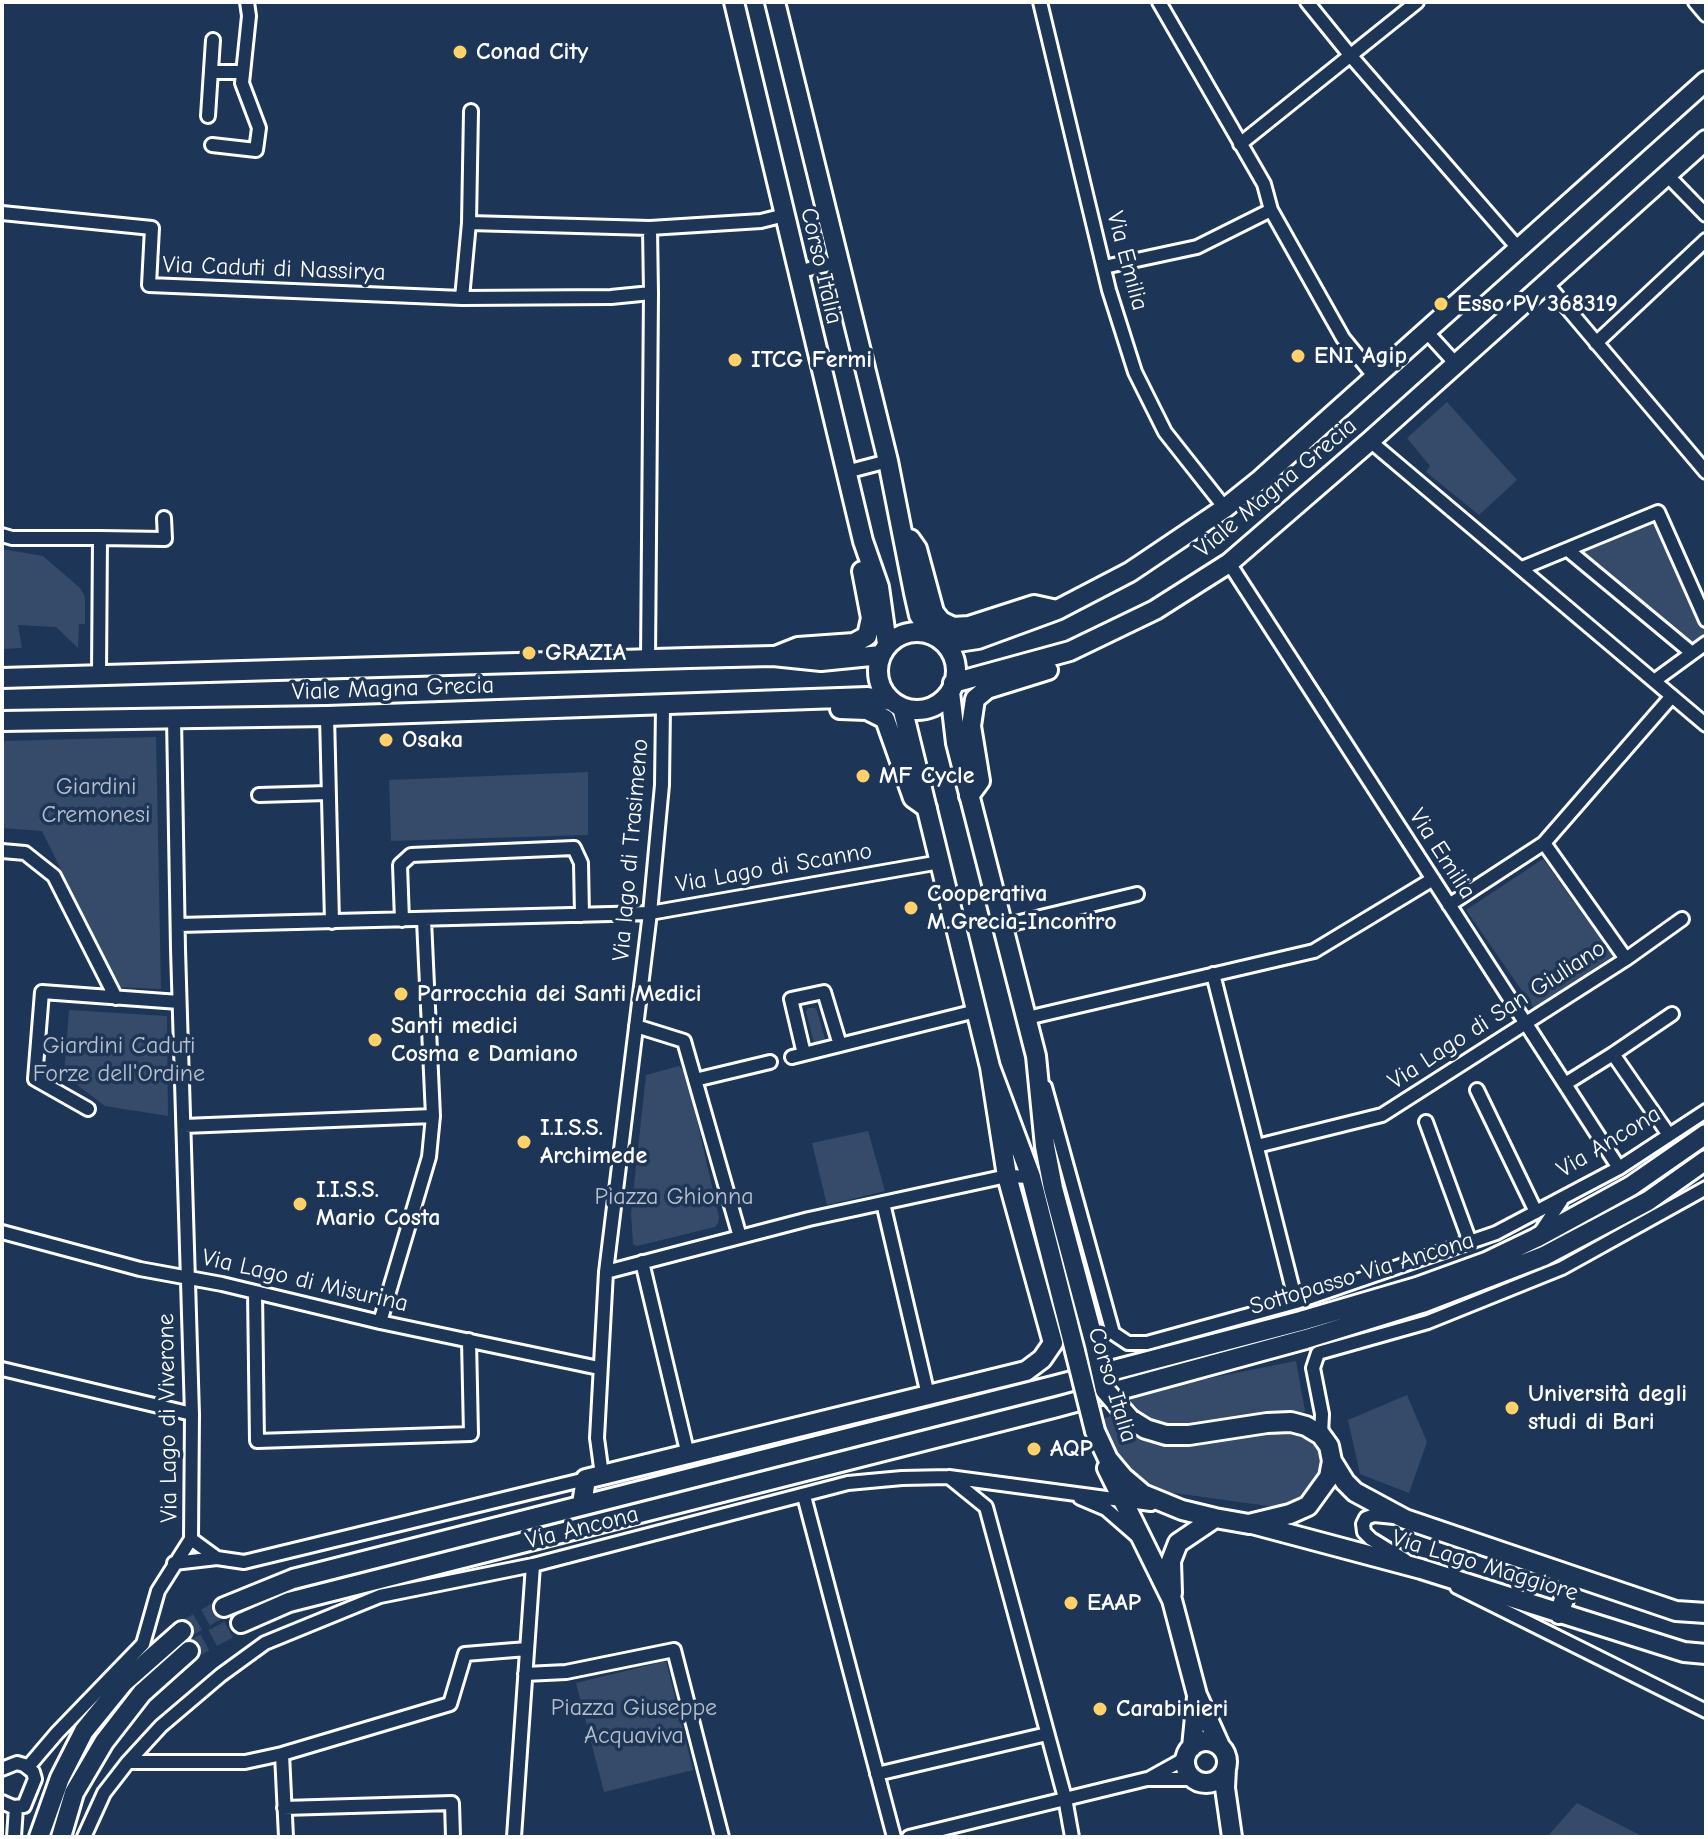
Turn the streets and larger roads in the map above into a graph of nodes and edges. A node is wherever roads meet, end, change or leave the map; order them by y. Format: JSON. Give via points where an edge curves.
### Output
{"nodes":[{"id":1,"x":247,"y":2,"type":"edge"},
{"id":2,"x":734,"y":2,"type":"edge"},
{"id":3,"x":775,"y":2,"type":"edge"},
{"id":4,"x":1040,"y":2,"type":"edge"},
{"id":5,"x":1159,"y":2,"type":"edge"},
{"id":6,"x":1307,"y":2,"type":"edge"},
{"id":7,"x":1417,"y":2,"type":"edge"},
{"id":8,"x":1695,"y":2,"type":"edge"},
{"id":9,"x":1706,"y":15,"type":"edge"},
{"id":10,"x":213,"y":40,"type":"dead end"},
{"id":11,"x":1350,"y":55,"type":"junction"},
{"id":12,"x":211,"y":72,"type":"junction"},
{"id":13,"x":243,"y":72,"type":"junction"},
{"id":14,"x":1706,"y":81,"type":"edge"},
{"id":15,"x":471,"y":111,"type":"dead end"},
{"id":16,"x":208,"y":116,"type":"dead end"},
{"id":17,"x":1706,"y":140,"type":"edge"},
{"id":18,"x":1240,"y":144,"type":"junction"},
{"id":19,"x":212,"y":145,"type":"dead end"},
{"id":20,"x":1667,"y":175,"type":"junction"},
{"id":21,"x":1271,"y":210,"type":"junction"},
{"id":22,"x":2,"y":213,"type":"edge"},
{"id":23,"x":785,"y":215,"type":"junction"},
{"id":24,"x":1706,"y":215,"type":"edge"},
{"id":25,"x":469,"y":223,"type":"junction"},
{"id":26,"x":650,"y":228,"type":"junction"},
{"id":27,"x":1706,"y":240,"type":"edge"},
{"id":28,"x":1518,"y":248,"type":"junction"},
{"id":29,"x":838,"y":262,"type":"junction"},
{"id":30,"x":1104,"y":267,"type":"junction"},
{"id":31,"x":797,"y":272,"type":"junction"},
{"id":32,"x":1546,"y":283,"type":"junction"},
{"id":33,"x":651,"y":293,"type":"junction"},
{"id":34,"x":462,"y":298,"type":"junction"},
{"id":35,"x":1425,"y":330,"type":"junction"},
{"id":36,"x":1596,"y":343,"type":"junction"},
{"id":37,"x":1456,"y":364,"type":"junction"},
{"id":38,"x":1374,"y":376,"type":"junction"},
{"id":39,"x":1370,"y":441,"type":"junction"},
{"id":40,"x":888,"y":461,"type":"junction"},
{"id":41,"x":846,"y":472,"type":"junction"},
{"id":42,"x":1706,"y":472,"type":"edge"},
{"id":43,"x":1225,"y":508,"type":"junction"},
{"id":44,"x":164,"y":518,"type":"dead end"},
{"id":45,"x":902,"y":527,"type":"junction"},
{"id":46,"x":2,"y":535,"type":"edge"},
{"id":47,"x":100,"y":538,"type":"junction"},
{"id":48,"x":863,"y":541,"type":"junction"},
{"id":49,"x":1568,"y":550,"type":"junction"},
{"id":50,"x":1229,"y":563,"type":"junction"},
{"id":51,"x":1522,"y":568,"type":"junction"},
{"id":52,"x":1057,"y":610,"type":"junction"},
{"id":53,"x":1706,"y":620,"type":"edge"},
{"id":54,"x":953,"y":627,"type":"joint"},
{"id":55,"x":867,"y":636,"type":"joint"},
{"id":56,"x":938,"y":639,"type":"junction"},
{"id":57,"x":1706,"y":643,"type":"edge"},
{"id":58,"x":884,"y":650,"type":"junction"},
{"id":59,"x":1070,"y":651,"type":"junction"},
{"id":60,"x":1692,"y":653,"type":"junction"},
{"id":61,"x":773,"y":656,"type":"junction"},
{"id":62,"x":648,"y":660,"type":"junction"},
{"id":63,"x":99,"y":674,"type":"junction"},
{"id":64,"x":2,"y":678,"type":"edge"},
{"id":65,"x":1654,"y":681,"type":"junction"},
{"id":66,"x":952,"y":688,"type":"junction"},
{"id":67,"x":1672,"y":696,"type":"junction"},
{"id":68,"x":786,"y":701,"type":"junction"},
{"id":69,"x":897,"y":704,"type":"junction"},
{"id":70,"x":663,"y":706,"type":"junction"},
{"id":71,"x":327,"y":716,"type":"junction"},
{"id":72,"x":174,"y":718,"type":"junction"},
{"id":73,"x":885,"y":719,"type":"joint"},
{"id":74,"x":2,"y":721,"type":"edge"},
{"id":75,"x":1706,"y":725,"type":"edge"},
{"id":76,"x":328,"y":793,"type":"junction"},
{"id":77,"x":259,"y":795,"type":"dead end"},
{"id":78,"x":969,"y":796,"type":"junction"},
{"id":79,"x":927,"y":808,"type":"junction"},
{"id":80,"x":1544,"y":843,"type":"junction"},
{"id":81,"x":2,"y":851,"type":"edge"},
{"id":82,"x":940,"y":862,"type":"junction"},
{"id":83,"x":1433,"y":879,"type":"junction"},
{"id":84,"x":1137,"y":894,"type":"dead end"},
{"id":85,"x":1449,"y":905,"type":"junction"},
{"id":86,"x":650,"y":913,"type":"junction"},
{"id":87,"x":582,"y":915,"type":"junction"},
{"id":88,"x":1682,"y":919,"type":"dead end"},
{"id":89,"x":402,"y":920,"type":"junction"},
{"id":90,"x":424,"y":920,"type":"junction"},
{"id":91,"x":332,"y":922,"type":"junction"},
{"id":92,"x":178,"y":925,"type":"junction"},
{"id":93,"x":1003,"y":926,"type":"junction"},
{"id":94,"x":1626,"y":959,"type":"junction"},
{"id":95,"x":1213,"y":974,"type":"junction"},
{"id":96,"x":116,"y":998,"type":"junction"},
{"id":97,"x":179,"y":1002,"type":"junction"},
{"id":98,"x":976,"y":1011,"type":"junction"},
{"id":99,"x":1672,"y":1014,"type":"dead end"},
{"id":100,"x":1027,"y":1018,"type":"junction"},
{"id":101,"x":1525,"y":1023,"type":"junction"},
{"id":102,"x":636,"y":1026,"type":"junction"},
{"id":103,"x":840,"y":1045,"type":"junction"},
{"id":104,"x":1613,"y":1054,"type":"junction"},
{"id":105,"x":1036,"y":1056,"type":"junction"},
{"id":106,"x":770,"y":1062,"type":"dead end"},
{"id":107,"x":990,"y":1067,"type":"junction"},
{"id":108,"x":695,"y":1080,"type":"junction"},
{"id":109,"x":1565,"y":1084,"type":"junction"},
{"id":110,"x":1477,"y":1090,"type":"dead end"},
{"id":111,"x":88,"y":1109,"type":"dead end"},
{"id":112,"x":1706,"y":1111,"type":"edge"},
{"id":113,"x":433,"y":1116,"type":"junction"},
{"id":114,"x":1426,"y":1122,"type":"dead end"},
{"id":115,"x":184,"y":1126,"type":"junction"},
{"id":116,"x":1681,"y":1127,"type":"junction"},
{"id":117,"x":1706,"y":1132,"type":"edge"},
{"id":118,"x":1669,"y":1135,"type":"junction"},
{"id":119,"x":1257,"y":1146,"type":"junction"},
{"id":120,"x":1706,"y":1160,"type":"edge"},
{"id":121,"x":1619,"y":1168,"type":"junction"},
{"id":122,"x":1007,"y":1176,"type":"junction"},
{"id":123,"x":1031,"y":1177,"type":"junction"},
{"id":124,"x":1706,"y":1188,"type":"edge"},
{"id":125,"x":1562,"y":1198,"type":"junction"},
{"id":126,"x":883,"y":1203,"type":"junction"},
{"id":127,"x":1536,"y":1212,"type":"junction"},
{"id":128,"x":2,"y":1232,"type":"edge"},
{"id":129,"x":740,"y":1237,"type":"junction"},
{"id":130,"x":1536,"y":1238,"type":"junction"},
{"id":131,"x":1470,"y":1242,"type":"junction"},
{"id":132,"x":1544,"y":1256,"type":"junction"},
{"id":133,"x":1583,"y":1257,"type":"junction"},
{"id":134,"x":642,"y":1262,"type":"junction"},
{"id":135,"x":606,"y":1272,"type":"junction"},
{"id":136,"x":188,"y":1277,"type":"junction"},
{"id":137,"x":255,"y":1292,"type":"junction"},
{"id":138,"x":1296,"y":1302,"type":"junction"},
{"id":139,"x":380,"y":1322,"type":"junction"},
{"id":140,"x":469,"y":1340,"type":"junction"},
{"id":141,"x":599,"y":1368,"type":"junction"},
{"id":142,"x":2,"y":1369,"type":"edge"},
{"id":143,"x":1053,"y":1386,"type":"joint"},
{"id":144,"x":928,"y":1395,"type":"junction"},
{"id":145,"x":1057,"y":1407,"type":"joint"},
{"id":146,"x":192,"y":1414,"type":"junction"},
{"id":147,"x":1095,"y":1431,"type":"junction"},
{"id":148,"x":1321,"y":1435,"type":"junction"},
{"id":149,"x":692,"y":1454,"type":"junction"},
{"id":150,"x":1332,"y":1461,"type":"junction"},
{"id":151,"x":730,"y":1467,"type":"junction"},
{"id":152,"x":594,"y":1477,"type":"junction"},
{"id":153,"x":949,"y":1477,"type":"junction"},
{"id":154,"x":1066,"y":1492,"type":"junction"},
{"id":155,"x":804,"y":1496,"type":"junction"},
{"id":156,"x":1121,"y":1499,"type":"junction"},
{"id":157,"x":582,"y":1504,"type":"junction"},
{"id":158,"x":1182,"y":1510,"type":"junction"},
{"id":159,"x":1215,"y":1518,"type":"junction"},
{"id":160,"x":1405,"y":1519,"type":"junction"},
{"id":161,"x":590,"y":1524,"type":"junction"},
{"id":162,"x":1249,"y":1524,"type":"junction"},
{"id":163,"x":191,"y":1539,"type":"junction"},
{"id":164,"x":1142,"y":1540,"type":"junction"},
{"id":165,"x":597,"y":1549,"type":"junction"},
{"id":166,"x":217,"y":1558,"type":"junction"},
{"id":167,"x":174,"y":1563,"type":"junction"},
{"id":168,"x":533,"y":1565,"type":"junction"},
{"id":169,"x":1421,"y":1569,"type":"junction"},
{"id":170,"x":1572,"y":1576,"type":"junction"},
{"id":171,"x":1172,"y":1600,"type":"junction"},
{"id":172,"x":224,"y":1607,"type":"tunnel mouth"},
{"id":173,"x":1706,"y":1613,"type":"edge"},
{"id":174,"x":1559,"y":1614,"type":"junction"},
{"id":175,"x":241,"y":1623,"type":"tunnel mouth"},
{"id":176,"x":182,"y":1631,"type":"tunnel mouth"},
{"id":177,"x":527,"y":1649,"type":"junction"},
{"id":178,"x":189,"y":1651,"type":"tunnel mouth"},
{"id":179,"x":1706,"y":1654,"type":"edge"},
{"id":180,"x":525,"y":1674,"type":"junction"},
{"id":181,"x":1197,"y":1695,"type":"junction"},
{"id":182,"x":1706,"y":1711,"type":"edge"},
{"id":183,"x":1047,"y":1734,"type":"junction"},
{"id":184,"x":1220,"y":1746,"type":"junction"},
{"id":185,"x":1189,"y":1752,"type":"junction"},
{"id":186,"x":282,"y":1754,"type":"junction"},
{"id":187,"x":128,"y":1762,"type":"junction"},
{"id":188,"x":28,"y":1767,"type":"junction"},
{"id":189,"x":1226,"y":1768,"type":"junction"},
{"id":190,"x":2,"y":1769,"type":"edge"},
{"id":191,"x":877,"y":1774,"type":"junction"},
{"id":192,"x":1147,"y":1779,"type":"junction"},
{"id":193,"x":1200,"y":1780,"type":"junction"},
{"id":194,"x":1065,"y":1798,"type":"junction"},
{"id":195,"x":2,"y":1802,"type":"edge"},
{"id":196,"x":16,"y":1807,"type":"junction"},
{"id":197,"x":284,"y":1808,"type":"junction"},
{"id":198,"x":1231,"y":1832,"type":"edge"},
{"id":199,"x":914,"y":1836,"type":"edge"},
{"id":200,"x":14,"y":1837,"type":"edge"},
{"id":201,"x":39,"y":1837,"type":"edge"},
{"id":202,"x":61,"y":1837,"type":"edge"},
{"id":203,"x":84,"y":1837,"type":"edge"},
{"id":204,"x":286,"y":1837,"type":"edge"},
{"id":205,"x":453,"y":1837,"type":"edge"},
{"id":206,"x":514,"y":1837,"type":"edge"},
{"id":207,"x":722,"y":1837,"type":"edge"},
{"id":208,"x":894,"y":1837,"type":"edge"},
{"id":209,"x":1072,"y":1837,"type":"edge"}],
"edges":[{"from":1,"to":13,"type":"street"},
{"from":2,"to":23,"type":"street","name":"Corso Italia"},
{"from":3,"to":29,"type":"street","name":"Corso Italia"},
{"from":4,"to":30,"type":"street","name":"Via Emilia"},
{"from":5,"to":18,"type":"street"},
{"from":6,"to":11,"type":"street"},
{"from":7,"to":11,"type":"street"},
{"from":8,"to":9,"type":"street"},
{"from":10,"to":12,"type":"street"},
{"from":11,"to":18,"type":"street"},
{"from":11,"to":28,"type":"street"},
{"from":12,"to":13,"type":"street"},
{"from":12,"to":16,"type":"street"},
{"from":13,"to":19,"type":"street","via":[[259,128],[256,150]]},
{"from":14,"to":28,"type":"street","name":"Viale Magna Grecia"},
{"from":15,"to":25,"type":"street"},
{"from":17,"to":20,"type":"street","name":"Viale Magna Grecia"},
{"from":18,"to":21,"type":"street","via":[[1264,184]]},
{"from":20,"to":24,"type":"street"},
{"from":20,"to":32,"type":"street","name":"Viale Magna Grecia"},
{"from":21,"to":30,"type":"street","via":[[1197,247]]},
{"from":21,"to":38,"type":"street","via":[[1343,338]]},
{"from":22,"to":34,"type":"street","name":"Via Caduti di Nassirya","via":[[152,228],[149,285]]},
{"from":23,"to":26,"type":"street"},
{"from":23,"to":31,"type":"street","name":"Corso Italia"},
{"from":25,"to":26,"type":"street"},
{"from":25,"to":34,"type":"street"},
{"from":26,"to":33,"type":"street"},
{"from":27,"to":36,"type":"street"},
{"from":28,"to":35,"type":"street","name":"Viale Magna Grecia"},
{"from":29,"to":31,"type":"street"},
{"from":29,"to":40,"type":"street","name":"Corso Italia"},
{"from":30,"to":43,"type":"street","name":"Via Emilia","via":[[1135,372],[1165,432]]},
{"from":31,"to":41,"type":"street","name":"Corso Italia"},
{"from":32,"to":36,"type":"street"},
{"from":32,"to":37,"type":"street","name":"Viale Magna Grecia"},
{"from":33,"to":34,"type":"street","name":"Via Caduti di Nassirya"},
{"from":33,"to":62,"type":"street"},
{"from":35,"to":37,"type":"street"},
{"from":35,"to":38,"type":"street","name":"Viale Magna Grecia"},
{"from":36,"to":42,"type":"street"},
{"from":37,"to":39,"type":"street","name":"Viale Magna Grecia"},
{"from":38,"to":43,"type":"street","name":"Viale Magna Grecia"},
{"from":39,"to":50,"type":"street","name":"Viale Magna Grecia"},
{"from":39,"to":51,"type":"street"},
{"from":40,"to":41,"type":"street"},
{"from":40,"to":45,"type":"street","name":"Corso Italia"},
{"from":41,"to":48,"type":"street","name":"Corso Italia"},
{"from":43,"to":52,"type":"street","name":"Viale Magna Grecia","via":[[1130,572]]},
{"from":44,"to":47,"type":"street","via":[[165,539]]},
{"from":45,"to":54,"type":"street","name":"Corso Italia","via":[[917,549],[934,612]]},
{"from":45,"to":56,"type":"street","name":"Corso Italia","via":[[919,615]]},
{"from":46,"to":47,"type":"street"},
{"from":47,"to":63,"type":"street"},
{"from":48,"to":55,"type":"street","name":"Corso Italia","via":[[860,562],[871,618]]},
{"from":48,"to":58,"type":"street","name":"Corso Italia","via":[[879,587]]},
{"from":49,"to":51,"type":"street"},
{"from":49,"to":53,"type":"street","via":[[1658,512]]},
{"from":49,"to":60,"type":"street"},
{"from":50,"to":59,"type":"street","name":"Viale Magna Grecia","via":[[1155,610]]},
{"from":50,"to":83,"type":"street","name":"Via Emilia"},
{"from":51,"to":65,"type":"street"},
{"from":52,"to":54,"type":"street","name":"Viale Magna Grecia","via":[[1034,605]]},
{"from":52,"to":56,"type":"street","name":"Viale Magna Grecia","via":[[978,639]]},
{"from":55,"to":61,"type":"street","name":"Viale Magna Grecia","via":[[854,643],[798,647]]},
{"from":56,"to":58,"type":"street","via":[[908,633]]},
{"from":56,"to":66,"type":"street","via":[[953,656]]},
{"from":57,"to":60,"type":"street"},
{"from":58,"to":61,"type":"street","name":"Viale Magna Grecia","via":[[821,661]]},
{"from":58,"to":69,"type":"street","via":[[877,671],[881,687]]},
{"from":59,"to":66,"type":"street","name":"Viale Magna Grecia"},
{"from":59,"to":78,"type":"street","name":"Viale Magna Grecia","via":[[1060,666],[987,689],[975,699],[971,726],[980,781]]},
{"from":60,"to":65,"type":"street"},
{"from":61,"to":62,"type":"street","name":"Viale Magna Grecia"},
{"from":62,"to":63,"type":"street","name":"Viale Magna Grecia"},
{"from":63,"to":64,"type":"street","name":"Viale Magna Grecia"},
{"from":65,"to":67,"type":"street"},
{"from":66,"to":69,"type":"street","via":[[929,708]]},
{"from":66,"to":78,"type":"street","name":"Corso Italia","via":[[956,743]]},
{"from":67,"to":75,"type":"street"},
{"from":67,"to":80,"type":"street"},
{"from":68,"to":69,"type":"street","name":"Viale Magna Grecia","via":[[868,697]]},
{"from":68,"to":70,"type":"street","name":"Viale Magna Grecia"},
{"from":68,"to":73,"type":"street","name":"Viale Magna Grecia","via":[[817,710],[867,710]]},
{"from":69,"to":79,"type":"street","name":"Corso Italia"},
{"from":70,"to":71,"type":"street","name":"Viale Magna Grecia"},
{"from":70,"to":86,"type":"street","name":"Via lago di Trasimeno"},
{"from":71,"to":72,"type":"street","name":"Viale Magna Grecia"},
{"from":71,"to":76,"type":"street"},
{"from":72,"to":74,"type":"street","name":"Viale Magna Grecia"},
{"from":72,"to":92,"type":"street","name":"Via Lago di Viverone"},
{"from":73,"to":79,"type":"street","name":"Corso Italia","via":[[913,798]]},
{"from":76,"to":77,"type":"street"},
{"from":76,"to":91,"type":"street"},
{"from":78,"to":93,"type":"street","name":"Corso Italia"},
{"from":79,"to":82,"type":"street","name":"Corso Italia"},
{"from":80,"to":85,"type":"street"},
{"from":80,"to":94,"type":"street","name":"Via Lago di San Giuliano"},
{"from":81,"to":96,"type":"street","via":[[25,853],[54,876]]},
{"from":82,"to":86,"type":"street","name":"Via Lago di Scanno"},
{"from":82,"to":98,"type":"street","name":"Corso Italia"},
{"from":83,"to":85,"type":"street","name":"Via Emilia"},
{"from":83,"to":95,"type":"street","via":[[1314,951]]},
{"from":84,"to":93,"type":"street"},
{"from":85,"to":101,"type":"street","name":"Via Emilia"},
{"from":86,"to":87,"type":"street","name":"Via Lago di Scanno"},
{"from":86,"to":102,"type":"street","name":"Via lago di Trasimeno"},
{"from":87,"to":89,"type":"street","via":[[581,863],[574,848],[411,855],[400,865]]},
{"from":87,"to":90,"type":"street","name":"Via Lago di Scanno"},
{"from":88,"to":94,"type":"street"},
{"from":89,"to":90,"type":"street","name":"Via Lago di Scanno"},
{"from":89,"to":91,"type":"street","name":"Via Lago di Scanno"},
{"from":90,"to":113,"type":"street"},
{"from":91,"to":92,"type":"street"},
{"from":92,"to":97,"type":"street","name":"Via Lago di Viverone"},
{"from":93,"to":100,"type":"street","name":"Corso Italia"},
{"from":94,"to":101,"type":"street","name":"Via Lago di San Giuliano"},
{"from":95,"to":100,"type":"street"},
{"from":95,"to":119,"type":"street"},
{"from":96,"to":97,"type":"street"},
{"from":96,"to":111,"type":"street","via":[[42,992],[35,1079]]},
{"from":97,"to":115,"type":"street","name":"Via Lago di Viverone"},
{"from":98,"to":103,"type":"street"},
{"from":98,"to":107,"type":"street","name":"Corso Italia"},
{"from":99,"to":104,"type":"street"},
{"from":100,"to":105,"type":"street","name":"Corso Italia"},
{"from":101,"to":109,"type":"street","name":"Via Emilia"},
{"from":101,"to":119,"type":"street","name":"Via Lago di San Giuliano","via":[[1382,1115]]},
{"from":102,"to":108,"type":"street","via":[[684,1041]]},
{"from":102,"to":135,"type":"street","name":"Via lago di Trasimeno"},
{"from":103,"to":103,"type":"street","via":[[798,1056],[791,999],[824,992]]},
{"from":104,"to":109,"type":"street"},
{"from":104,"to":118,"type":"street"},
{"from":105,"to":138,"type":"street","name":"Via Ancona","via":[[1113,1333],[1128,1343],[1147,1343]]},
{"from":105,"to":148,"type":"street","name":"Corso Italia","bridge":true,"via":[[1053,1188],[1105,1390],[1130,1419],[1166,1435],[1291,1422]]},
{"from":106,"to":108,"type":"street"},
{"from":107,"to":122,"type":"street","name":"Via Ancona"},
{"from":107,"to":123,"type":"street","name":"Corso Italia"},
{"from":108,"to":129,"type":"street"},
{"from":109,"to":121,"type":"street","name":"Via Emilia"},
{"from":110,"to":127,"type":"street"},
{"from":112,"to":116,"type":"street","name":"Via Ancona"},
{"from":113,"to":115,"type":"street"},
{"from":113,"to":139,"type":"street","via":[[429,1157]]},
{"from":114,"to":131,"type":"street"},
{"from":115,"to":136,"type":"street","name":"Via Lago di Viverone"},
{"from":116,"to":117,"type":"street"},
{"from":116,"to":118,"type":"street","name":"Via Ancona"},
{"from":117,"to":130,"type":"street","name":"Sottopasso Via Ancona","via":[[1631,1186]]},
{"from":118,"to":121,"type":"street","name":"Via Ancona"},
{"from":119,"to":138,"type":"street"},
{"from":120,"to":132,"type":"street","name":"Sottopasso Via Ancona","via":[[1648,1201]]},
{"from":121,"to":125,"type":"street","name":"Via Ancona"},
{"from":122,"to":123,"type":"street"},
{"from":122,"to":126,"type":"street"},
{"from":122,"to":144,"type":"street","name":"Via Ancona","via":[[1053,1343],[1026,1371]]},
{"from":123,"to":147,"type":"street","name":"Corso Italia","bridge":true},
{"from":124,"to":133,"type":"street"},
{"from":125,"to":127,"type":"street","name":"Via Ancona"},
{"from":125,"to":130,"type":"street"},
{"from":126,"to":129,"type":"street"},
{"from":126,"to":144,"type":"street"},
{"from":127,"to":131,"type":"street","name":"Via Ancona"},
{"from":128,"to":136,"type":"street","name":"Via Lago di Misurina"},
{"from":129,"to":134,"type":"street"},
{"from":130,"to":143,"type":"street","name":"Sottopasso Via Ancona","via":[[1417,1287]]},
{"from":131,"to":138,"type":"street","name":"Via Ancona"},
{"from":132,"to":133,"type":"street"},
{"from":132,"to":145,"type":"street","name":"Sottopasso Via Ancona","via":[[1422,1303],[1306,1339]]},
{"from":133,"to":148,"type":"street","via":[[1428,1322],[1318,1353],[1313,1368]]},
{"from":134,"to":135,"type":"street"},
{"from":134,"to":149,"type":"street"},
{"from":135,"to":141,"type":"street","name":"Via lago di Trasimeno"},
{"from":136,"to":137,"type":"street","name":"Via Lago di Misurina"},
{"from":136,"to":146,"type":"street","name":"Via Lago di Viverone"},
{"from":137,"to":139,"type":"street","name":"Via Lago di Misurina"},
{"from":137,"to":140,"type":"street","name":"Via Lago di Misurina","via":[[257,1441],[471,1434]]},
{"from":139,"to":140,"type":"street","name":"Via Lago di Misurina"},
{"from":140,"to":141,"type":"street","name":"Via Lago di Misurina"},
{"from":141,"to":152,"type":"street","name":"Via lago di Trasimeno"},
{"from":142,"to":146,"type":"street"},
{"from":143,"to":151,"type":"street","name":"Via Ancona"},
{"from":144,"to":149,"type":"street","name":"Via Ancona"},
{"from":145,"to":161,"type":"street","name":"Via Ancona"},
{"from":146,"to":163,"type":"street","name":"Via Lago di Viverone"},
{"from":147,"to":156,"type":"street"},
{"from":147,"to":158,"type":"street","name":"Corso Italia","via":[[1123,1477],[1143,1494]]},
{"from":148,"to":150,"type":"street"},
{"from":149,"to":151,"type":"street"},
{"from":149,"to":152,"type":"street","name":"Via Ancona"},
{"from":150,"to":160,"type":"street","name":"Via Lago Maggiore","via":[[1355,1492]]},
{"from":150,"to":162,"type":"street","name":"Corso Italia","via":[[1329,1477],[1308,1506]]},
{"from":151,"to":157,"type":"street","name":"Via Ancona"},
{"from":152,"to":157,"type":"street","name":"Via Ancona"},
{"from":152,"to":166,"type":"street","via":[[244,1562]]},
{"from":153,"to":154,"type":"street","name":"Via Ancona"},
{"from":153,"to":155,"type":"street","name":"Via Ancona","via":[[848,1483]]},
{"from":153,"to":183,"type":"street","via":[[986,1507]]},
{"from":154,"to":156,"type":"street","name":"Via Ancona"},
{"from":154,"to":164,"type":"street","via":[[1106,1509]]},
{"from":155,"to":165,"type":"street","name":"Via Ancona"},
{"from":155,"to":191,"type":"street"},
{"from":156,"to":158,"type":"street","name":"Via Ancona"},
{"from":156,"to":164,"type":"street"},
{"from":157,"to":172,"type":"street","name":"Via Ancona","via":[[293,1579]]},
{"from":158,"to":159,"type":"street","name":"Corso Italia"},
{"from":159,"to":162,"type":"street","name":"Corso Italia"},
{"from":159,"to":171,"type":"street","via":[[1178,1543],[1171,1561]]},
{"from":160,"to":169,"type":"street","via":[[1374,1515],[1366,1518],[1364,1532]]},
{"from":160,"to":170,"type":"street","name":"Via Lago Maggiore"},
{"from":161,"to":165,"type":"street"},
{"from":161,"to":175,"type":"street","name":"Via Ancona","via":[[289,1602]]},
{"from":162,"to":169,"type":"street","name":"Via Lago Maggiore"},
{"from":163,"to":166,"type":"street","name":"Via Lago di Viverone"},
{"from":163,"to":167,"type":"street"},
{"from":164,"to":171,"type":"street"},
{"from":165,"to":168,"type":"street","name":"Via Ancona"},
{"from":166,"to":167,"type":"street"},
{"from":167,"to":188,"type":"street","via":[[158,1591],[143,1644]]},
{"from":168,"to":177,"type":"street"},
{"from":168,"to":187,"type":"street","name":"Via Ancona","via":[[380,1596],[265,1643],[161,1726]]},
{"from":169,"to":174,"type":"street","name":"Via Lago Maggiore"},
{"from":169,"to":182,"type":"street"},
{"from":170,"to":173,"type":"street","name":"Via Lago Maggiore","via":[[1676,1611]]},
{"from":170,"to":174,"type":"street"},
{"from":171,"to":181,"type":"street"},
{"from":174,"to":179,"type":"street","name":"Via Lago Maggiore"},
{"from":176,"to":201,"type":"street","via":[[123,1683],[84,1731]]},
{"from":177,"to":180,"type":"street"},
{"from":177,"to":186,"type":"street","via":[[465,1654],[450,1704]]},
{"from":178,"to":202,"type":"street","via":[[142,1693],[104,1742],[74,1793]]},
{"from":180,"to":206,"type":"street"},
{"from":180,"to":207,"type":"street","via":[[566,1672],[674,1650]]},
{"from":181,"to":184,"type":"street"},
{"from":181,"to":185,"type":"street"},
{"from":183,"to":191,"type":"street"},
{"from":183,"to":194,"type":"street"},
{"from":184,"to":185,"type":"street","via":[[1209,1741]]},
{"from":184,"to":189,"type":"street"},
{"from":185,"to":192,"type":"street"},
{"from":185,"to":193,"type":"street","via":[[1187,1769]]},
{"from":186,"to":187,"type":"street","via":[[245,1762]]},
{"from":186,"to":197,"type":"street"},
{"from":187,"to":203,"type":"street","name":"Via Ancona","via":[[104,1793]]},
{"from":188,"to":190,"type":"street","via":[[17,1763]]},
{"from":188,"to":196,"type":"street","via":[[35,1776],[33,1789],[27,1803]]},
{"from":189,"to":193,"type":"street","via":[[1218,1779]]},
{"from":189,"to":198,"type":"street"},
{"from":191,"to":208,"type":"street"},
{"from":192,"to":193,"type":"street"},
{"from":192,"to":194,"type":"street"},
{"from":193,"to":198,"type":"street"},
{"from":194,"to":199,"type":"street"},
{"from":194,"to":209,"type":"street"},
{"from":195,"to":196,"type":"street"},
{"from":196,"to":200,"type":"street"},
{"from":197,"to":204,"type":"street"},
{"from":197,"to":205,"type":"street","via":[[452,1803]]}]}
